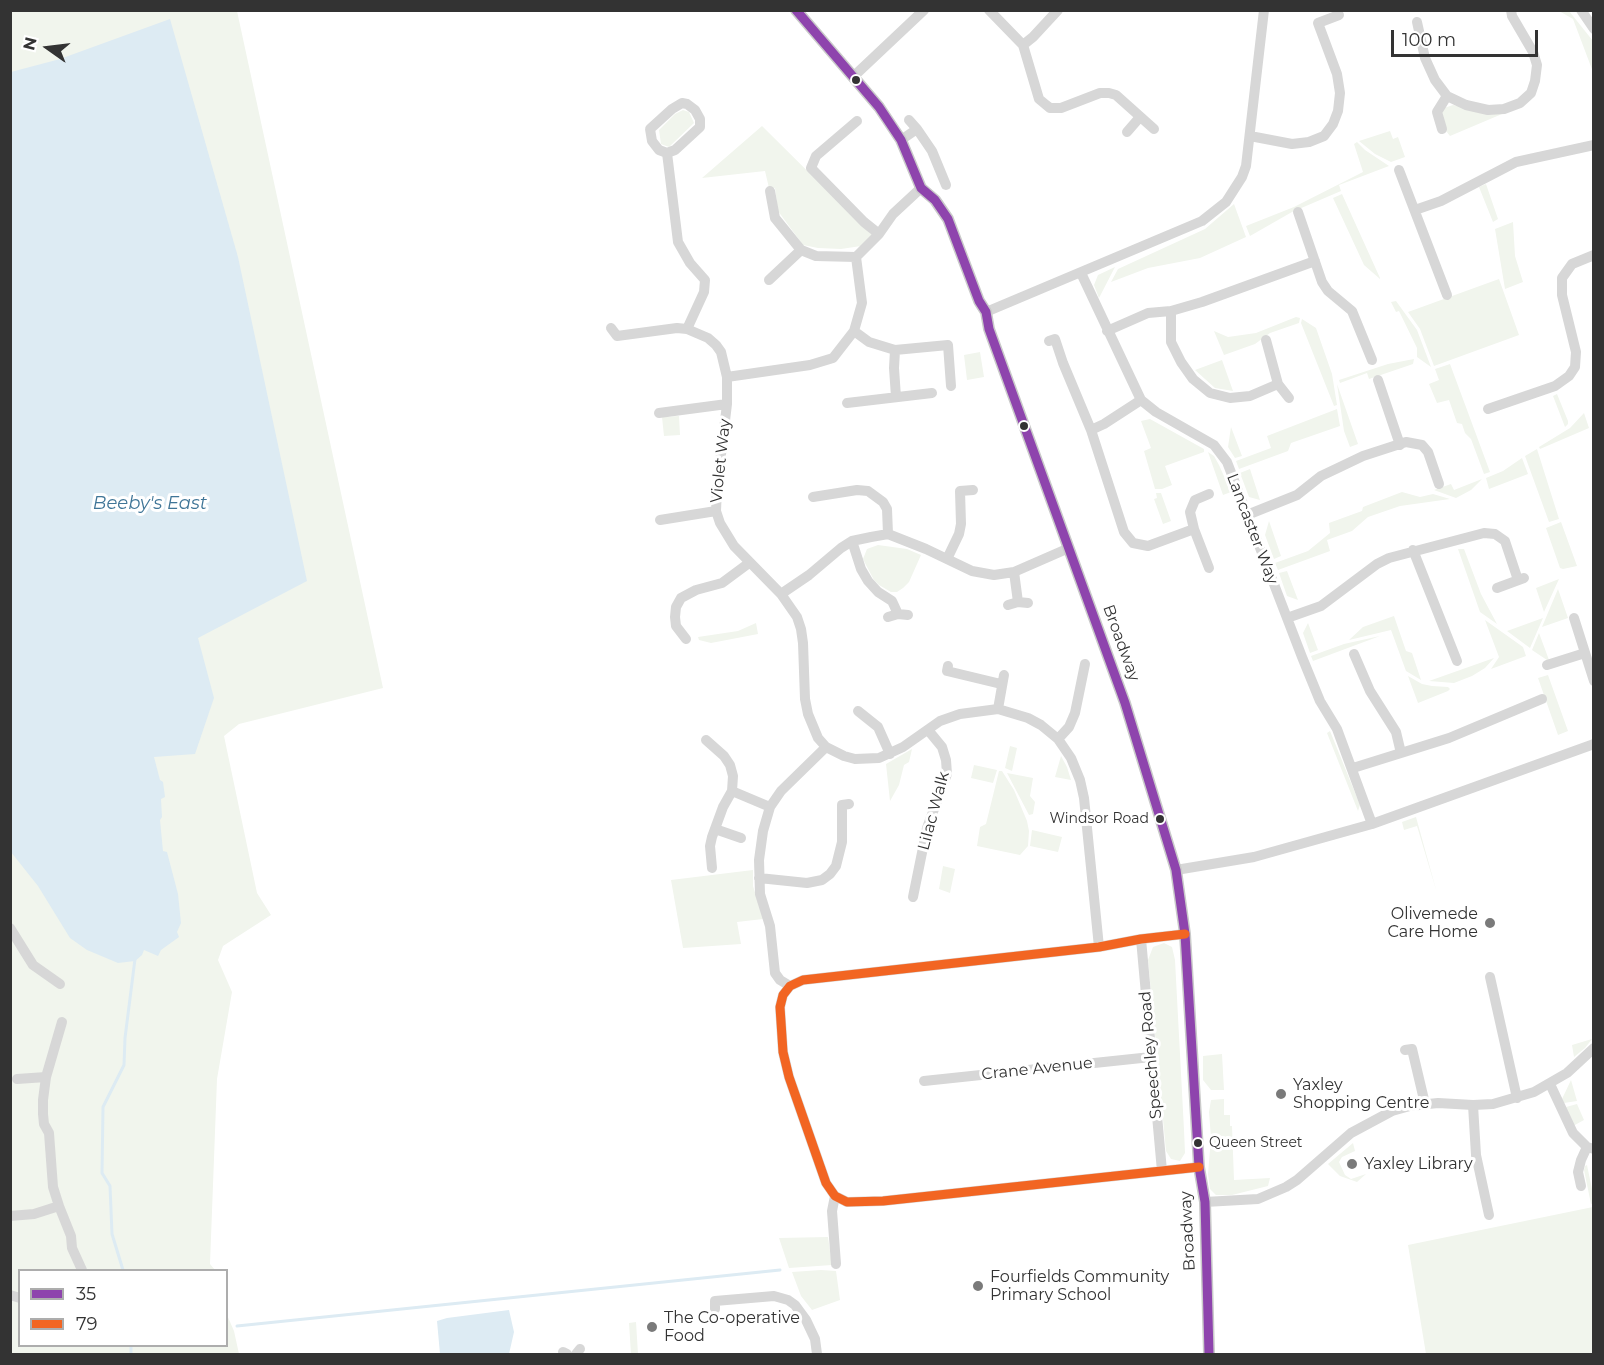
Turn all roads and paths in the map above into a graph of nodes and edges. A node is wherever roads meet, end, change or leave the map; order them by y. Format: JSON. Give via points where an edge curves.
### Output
{"nodes":[{"id":1,"x":796,"y":10,"type":"edge"},
{"id":2,"x":924,"y":10,"type":"edge"},
{"id":3,"x":989,"y":10,"type":"edge"},
{"id":4,"x":1058,"y":10,"type":"edge"},
{"id":5,"x":1264,"y":10,"type":"edge"},
{"id":6,"x":1511,"y":10,"type":"edge"},
{"id":7,"x":1581,"y":10,"type":"edge"},
{"id":8,"x":1339,"y":15,"type":"dead end"},
{"id":9,"x":1417,"y":22,"type":"dead end"},
{"id":10,"x":1593,"y":29,"type":"edge"},
{"id":11,"x":1023,"y":45,"type":"junction"},
{"id":12,"x":854,"y":76,"type":"junction"},
{"id":13,"x":1447,"y":96,"type":"junction"},
{"id":14,"x":1140,"y":117,"type":"junction"},
{"id":15,"x":909,"y":120,"type":"dead end"},
{"id":16,"x":857,"y":121,"type":"dead end"},
{"id":17,"x":917,"y":129,"type":"junction"},
{"id":18,"x":1154,"y":129,"type":"dead end"},
{"id":19,"x":1442,"y":129,"type":"dead end"},
{"id":20,"x":1127,"y":132,"type":"dead end"},
{"id":21,"x":1251,"y":136,"type":"junction"},
{"id":22,"x":901,"y":140,"type":"junction"},
{"id":23,"x":1593,"y":145,"type":"edge"},
{"id":24,"x":667,"y":153,"type":"junction"},
{"id":25,"x":1399,"y":171,"type":"dead end"},
{"id":26,"x":946,"y":184,"type":"dead end"},
{"id":27,"x":921,"y":188,"type":"junction"},
{"id":28,"x":770,"y":191,"type":"dead end"},
{"id":29,"x":1414,"y":210,"type":"junction"},
{"id":30,"x":1298,"y":212,"type":"dead end"},
{"id":31,"x":879,"y":234,"type":"junction"},
{"id":32,"x":801,"y":250,"type":"junction"},
{"id":33,"x":1593,"y":255,"type":"edge"},
{"id":34,"x":856,"y":257,"type":"junction"},
{"id":35,"x":1314,"y":261,"type":"junction"},
{"id":36,"x":1081,"y":273,"type":"junction"},
{"id":37,"x":769,"y":280,"type":"dead end"},
{"id":38,"x":1447,"y":295,"type":"dead end"},
{"id":39,"x":986,"y":312,"type":"junction"},
{"id":40,"x":1171,"y":312,"type":"junction"},
{"id":41,"x":611,"y":327,"type":"dead end"},
{"id":42,"x":687,"y":329,"type":"junction"},
{"id":43,"x":1107,"y":331,"type":"junction"},
{"id":44,"x":854,"y":332,"type":"junction"},
{"id":45,"x":1055,"y":339,"type":"dead end"},
{"id":46,"x":1266,"y":340,"type":"dead end"},
{"id":47,"x":896,"y":350,"type":"junction"},
{"id":48,"x":1372,"y":360,"type":"dead end"},
{"id":49,"x":727,"y":377,"type":"junction"},
{"id":50,"x":1378,"y":380,"type":"dead end"},
{"id":51,"x":1278,"y":384,"type":"junction"},
{"id":52,"x":951,"y":386,"type":"dead end"},
{"id":53,"x":932,"y":393,"type":"dead end"},
{"id":54,"x":897,"y":397,"type":"junction"},
{"id":55,"x":1289,"y":398,"type":"dead end"},
{"id":56,"x":1141,"y":400,"type":"junction"},
{"id":57,"x":847,"y":403,"type":"dead end"},
{"id":58,"x":728,"y":404,"type":"junction"},
{"id":59,"x":1488,"y":411,"type":"dead end"},
{"id":60,"x":659,"y":413,"type":"dead end"},
{"id":61,"x":1091,"y":430,"type":"junction"},
{"id":62,"x":1400,"y":445,"type":"junction"},
{"id":63,"x":1439,"y":484,"type":"dead end"},
{"id":64,"x":972,"y":489,"type":"dead end"},
{"id":65,"x":1209,"y":494,"type":"dead end"},
{"id":66,"x":810,"y":497,"type":"dead end"},
{"id":67,"x":716,"y":511,"type":"junction"},
{"id":68,"x":1247,"y":515,"type":"junction"},
{"id":69,"x":660,"y":520,"type":"dead end"},
{"id":70,"x":1194,"y":529,"type":"junction"},
{"id":71,"x":888,"y":534,"type":"junction"},
{"id":72,"x":852,"y":541,"type":"junction"},
{"id":73,"x":1069,"y":548,"type":"junction"},
{"id":74,"x":1413,"y":550,"type":"junction"},
{"id":75,"x":947,"y":559,"type":"junction"},
{"id":76,"x":749,"y":563,"type":"junction"},
{"id":77,"x":1209,"y":568,"type":"dead end"},
{"id":78,"x":1014,"y":572,"type":"junction"},
{"id":79,"x":1497,"y":588,"type":"dead end"},
{"id":80,"x":781,"y":594,"type":"junction"},
{"id":81,"x":1018,"y":603,"type":"dead end"},
{"id":82,"x":898,"y":615,"type":"dead end"},
{"id":83,"x":1287,"y":618,"type":"junction"},
{"id":84,"x":1574,"y":618,"type":"dead end"},
{"id":85,"x":686,"y":639,"type":"dead end"},
{"id":86,"x":1585,"y":653,"type":"junction"},
{"id":87,"x":1354,"y":654,"type":"dead end"},
{"id":88,"x":1457,"y":662,"type":"dead end"},
{"id":89,"x":1085,"y":664,"type":"dead end"},
{"id":90,"x":1547,"y":665,"type":"dead end"},
{"id":91,"x":948,"y":666,"type":"dead end"},
{"id":92,"x":1593,"y":681,"type":"edge"},
{"id":93,"x":1542,"y":699,"type":"dead end"},
{"id":94,"x":998,"y":709,"type":"junction"},
{"id":95,"x":863,"y":712,"type":"dead end"},
{"id":96,"x":928,"y":730,"type":"junction"},
{"id":97,"x":1058,"y":739,"type":"junction"},
{"id":98,"x":706,"y":740,"type":"dead end"},
{"id":99,"x":1593,"y":744,"type":"edge"},
{"id":100,"x":826,"y":747,"type":"junction"},
{"id":101,"x":1401,"y":753,"type":"junction"},
{"id":102,"x":890,"y":754,"type":"junction"},
{"id":103,"x":1353,"y":768,"type":"junction"},
{"id":104,"x":732,"y":791,"type":"junction"},
{"id":105,"x":842,"y":805,"type":"dead end"},
{"id":106,"x":770,"y":807,"type":"junction"},
{"id":107,"x":1372,"y":824,"type":"junction"},
{"id":108,"x":714,"y":829,"type":"junction"},
{"id":109,"x":741,"y":838,"type":"dead end"},
{"id":110,"x":712,"y":867,"type":"dead end"},
{"id":111,"x":1176,"y":870,"type":"junction"},
{"id":112,"x":759,"y":878,"type":"junction"},
{"id":113,"x":913,"y":897,"type":"dead end"},
{"id":114,"x":10,"y":928,"type":"edge"},
{"id":115,"x":1185,"y":934,"type":"junction"},
{"id":116,"x":1141,"y":939,"type":"junction"},
{"id":117,"x":1100,"y":947,"type":"junction"},
{"id":118,"x":1490,"y":976,"type":"dead end"},
{"id":119,"x":60,"y":984,"type":"dead end"},
{"id":120,"x":790,"y":986,"type":"junction"},
{"id":121,"x":62,"y":1022,"type":"dead end"},
{"id":122,"x":1593,"y":1048,"type":"edge"},
{"id":123,"x":1405,"y":1050,"type":"dead end"},
{"id":124,"x":1151,"y":1058,"type":"junction"},
{"id":125,"x":46,"y":1077,"type":"junction"},
{"id":126,"x":17,"y":1079,"type":"dead end"},
{"id":127,"x":924,"y":1081,"type":"dead end"},
{"id":128,"x":1550,"y":1084,"type":"junction"},
{"id":129,"x":1517,"y":1098,"type":"junction"},
{"id":130,"x":1425,"y":1104,"type":"junction"},
{"id":131,"x":1473,"y":1105,"type":"junction"},
{"id":132,"x":1590,"y":1148,"type":"edge"},
{"id":133,"x":1200,"y":1167,"type":"junction"},
{"id":134,"x":1162,"y":1171,"type":"junction"},
{"id":135,"x":1581,"y":1186,"type":"dead end"},
{"id":136,"x":835,"y":1196,"type":"junction"},
{"id":137,"x":1205,"y":1202,"type":"junction"},
{"id":138,"x":59,"y":1206,"type":"junction"},
{"id":139,"x":1490,"y":1215,"type":"dead end"},
{"id":140,"x":10,"y":1216,"type":"edge"},
{"id":141,"x":837,"y":1264,"type":"dead end"},
{"id":142,"x":82,"y":1269,"type":"edge"},
{"id":143,"x":715,"y":1309,"type":"dead end"},
{"id":144,"x":817,"y":1354,"type":"edge"},
{"id":145,"x":1209,"y":1354,"type":"edge"}],
"edges":[{"from":1,"to":12,"type":"main road","name":"Broadway"},
{"from":2,"to":12,"type":"street"},
{"from":3,"to":11,"type":"street"},
{"from":4,"to":11,"type":"street"},
{"from":5,"to":21,"type":"street"},
{"from":6,"to":13,"type":"street","via":[[1537,65],[1531,93],[1511,107],[1488,110]]},
{"from":7,"to":10,"type":"street"},
{"from":8,"to":21,"type":"street","via":[[1318,23],[1340,93],[1333,124],[1324,136],[1309,142],[1292,144]]},
{"from":9,"to":13,"type":"street","via":[[1425,58]]},
{"from":11,"to":14,"type":"street","via":[[1039,99],[1050,108],[1109,93]]},
{"from":12,"to":22,"type":"main road","name":"Broadway"},
{"from":13,"to":19,"type":"street","via":[[1437,112]]},
{"from":14,"to":18,"type":"street"},
{"from":14,"to":20,"type":"street"},
{"from":15,"to":17,"type":"street"},
{"from":16,"to":31,"type":"street","via":[[816,156],[810,168]]},
{"from":17,"to":22,"type":"street"},
{"from":17,"to":26,"type":"street","via":[[932,150]]},
{"from":21,"to":36,"type":"street","via":[[1242,177],[1226,202],[1202,221]]},
{"from":22,"to":27,"type":"main road","name":"Broadway"},
{"from":23,"to":29,"type":"street","via":[[1515,162],[1441,201]]},
{"from":24,"to":24,"type":"street","via":[[651,141],[650,129],[672,109],[687,104],[695,110],[700,127]]},
{"from":24,"to":42,"type":"street","via":[[678,242],[705,280],[704,292]]},
{"from":25,"to":29,"type":"street"},
{"from":27,"to":31,"type":"street","via":[[893,214]]},
{"from":27,"to":39,"type":"main road","name":"Broadway","via":[[948,219]]},
{"from":28,"to":32,"type":"street","via":[[775,218]]},
{"from":29,"to":38,"type":"street"},
{"from":30,"to":35,"type":"street"},
{"from":31,"to":34,"type":"street"},
{"from":32,"to":34,"type":"street","via":[[816,256]]},
{"from":32,"to":37,"type":"street"},
{"from":33,"to":59,"type":"street","via":[[1572,264],[1562,278],[1562,295],[1576,352],[1575,367],[1569,376],[1555,386]]},
{"from":34,"to":44,"type":"street","via":[[862,303]]},
{"from":35,"to":40,"type":"street"},
{"from":35,"to":48,"type":"street","via":[[1328,291],[1352,312]]},
{"from":36,"to":39,"type":"street"},
{"from":36,"to":43,"type":"street","name":"Lancaster Way"},
{"from":39,"to":73,"type":"main road","name":"Broadway"},
{"from":40,"to":43,"type":"street","via":[[1148,313]]},
{"from":40,"to":51,"type":"street","via":[[1171,342],[1193,379],[1210,393],[1230,398],[1250,396]]},
{"from":41,"to":42,"type":"street","via":[[617,336]]},
{"from":42,"to":49,"type":"street","name":"Violet Way","via":[[716,345]]},
{"from":43,"to":56,"type":"street","name":"Lancaster Way"},
{"from":44,"to":47,"type":"street","via":[[869,342]]},
{"from":44,"to":49,"type":"street","via":[[833,358]]},
{"from":45,"to":61,"type":"street"},
{"from":46,"to":51,"type":"street"},
{"from":47,"to":52,"type":"street","via":[[948,345]]},
{"from":47,"to":54,"type":"street"},
{"from":49,"to":58,"type":"street","name":"Violet Way"},
{"from":50,"to":62,"type":"street"},
{"from":51,"to":55,"type":"street"},
{"from":53,"to":54,"type":"street"},
{"from":54,"to":57,"type":"street"},
{"from":56,"to":61,"type":"street"},
{"from":56,"to":68,"type":"street","name":"Lancaster Way","via":[[1214,445],[1227,462]]},
{"from":58,"to":60,"type":"street"},
{"from":58,"to":67,"type":"street","name":"Violet Way"},
{"from":61,"to":70,"type":"street","via":[[1124,532],[1133,543],[1148,546]]},
{"from":62,"to":63,"type":"street","via":[[1422,445]]},
{"from":62,"to":68,"type":"street","via":[[1340,466],[1298,495]]},
{"from":64,"to":75,"type":"street","via":[[960,491],[961,524]]},
{"from":65,"to":70,"type":"street","via":[[1195,500],[1190,512]]},
{"from":66,"to":71,"type":"street","via":[[868,491],[884,502]]},
{"from":67,"to":69,"type":"street"},
{"from":67,"to":76,"type":"street","name":"Violet Way","via":[[720,524]]},
{"from":68,"to":83,"type":"street","name":"Lancaster Way"},
{"from":70,"to":77,"type":"street"},
{"from":71,"to":72,"type":"street"},
{"from":71,"to":75,"type":"street"},
{"from":72,"to":80,"type":"street"},
{"from":72,"to":82,"type":"street","via":[[868,581],[892,601]]},
{"from":73,"to":78,"type":"street"},
{"from":73,"to":111,"type":"main road","name":"Broadway","via":[[1125,703]]},
{"from":74,"to":79,"type":"street","via":[[1496,534],[1505,541],[1521,579]]},
{"from":74,"to":83,"type":"street","via":[[1383,561],[1321,606]]},
{"from":74,"to":88,"type":"street"},
{"from":75,"to":78,"type":"street","via":[[983,574]]},
{"from":76,"to":80,"type":"street","name":"Violet Way"},
{"from":76,"to":85,"type":"street","via":[[722,583],[681,598],[676,607],[676,626]]},
{"from":78,"to":81,"type":"street"},
{"from":80,"to":100,"type":"street","name":"Violet Way","via":[[801,629],[808,714]]},
{"from":83,"to":103,"type":"street","name":"Lancaster Way","via":[[1320,701]]},
{"from":84,"to":86,"type":"street"},
{"from":86,"to":90,"type":"street"},
{"from":86,"to":92,"type":"street"},
{"from":87,"to":101,"type":"street","via":[[1370,692],[1396,732]]},
{"from":89,"to":97,"type":"street","via":[[1085,680],[1070,727]]},
{"from":91,"to":94,"type":"street","via":[[947,671],[1003,679]]},
{"from":93,"to":101,"type":"street","via":[[1511,715]]},
{"from":94,"to":96,"type":"street","via":[[960,714]]},
{"from":94,"to":97,"type":"street","via":[[1028,718]]},
{"from":95,"to":102,"type":"street","via":[[878,727]]},
{"from":96,"to":102,"type":"street"},
{"from":96,"to":113,"type":"street","name":"Lilac Walk","via":[[942,747],[946,774],[927,828]]},
{"from":97,"to":117,"type":"street","via":[[1071,758],[1084,798]]},
{"from":98,"to":104,"type":"street","via":[[730,765]]},
{"from":99,"to":107,"type":"street"},
{"from":100,"to":102,"type":"street","via":[[855,759]]},
{"from":100,"to":106,"type":"street"},
{"from":101,"to":103,"type":"street"},
{"from":103,"to":107,"type":"street","name":"Lancaster Way"},
{"from":104,"to":106,"type":"street"},
{"from":104,"to":108,"type":"street"},
{"from":105,"to":112,"type":"street","via":[[842,842],[830,874],[807,883]]},
{"from":106,"to":112,"type":"street","via":[[763,831]]},
{"from":107,"to":111,"type":"street","via":[[1254,857]]},
{"from":108,"to":109,"type":"street"},
{"from":108,"to":110,"type":"street","via":[[710,846]]},
{"from":111,"to":115,"type":"main road","name":"Broadway"},
{"from":112,"to":120,"type":"street","via":[[775,973]]},
{"from":114,"to":119,"type":"street","via":[[33,965]]},
{"from":115,"to":116,"type":"street"},
{"from":115,"to":133,"type":"main road","name":"Broadway"},
{"from":116,"to":117,"type":"street"},
{"from":116,"to":124,"type":"street","name":"Speechley Road"},
{"from":117,"to":120,"type":"street","via":[[803,980]]},
{"from":118,"to":129,"type":"street","via":[[1499,999]]},
{"from":120,"to":136,"type":"street","via":[[780,1007],[783,1052],[826,1183]]},
{"from":121,"to":125,"type":"street"},
{"from":122,"to":128,"type":"street"},
{"from":123,"to":130,"type":"street","via":[[1412,1049]]},
{"from":124,"to":127,"type":"street","name":"Crane Avenue"},
{"from":124,"to":134,"type":"street","name":"Speechley Road"},
{"from":125,"to":126,"type":"street"},
{"from":125,"to":138,"type":"street","via":[[44,1124],[49,1133],[53,1187]]},
{"from":128,"to":129,"type":"street"},
{"from":128,"to":132,"type":"street","via":[[1573,1132]]},
{"from":129,"to":131,"type":"street"},
{"from":130,"to":131,"type":"street"},
{"from":130,"to":137,"type":"street","via":[[1392,1111],[1351,1133],[1286,1187],[1258,1199]]},
{"from":131,"to":139,"type":"street","via":[[1476,1155],[1491,1200]]},
{"from":132,"to":135,"type":"street","via":[[1578,1172]]},
{"from":133,"to":134,"type":"street"},
{"from":133,"to":137,"type":"main road","name":"Broadway"},
{"from":134,"to":136,"type":"street","via":[[859,1203]]},
{"from":136,"to":141,"type":"street","via":[[832,1211]]},
{"from":137,"to":145,"type":"main road","name":"Broadway"},
{"from":138,"to":140,"type":"street"},
{"from":138,"to":142,"type":"street"},
{"from":143,"to":144,"type":"street","via":[[715,1301],[774,1296],[788,1299],[806,1320]]}]}
